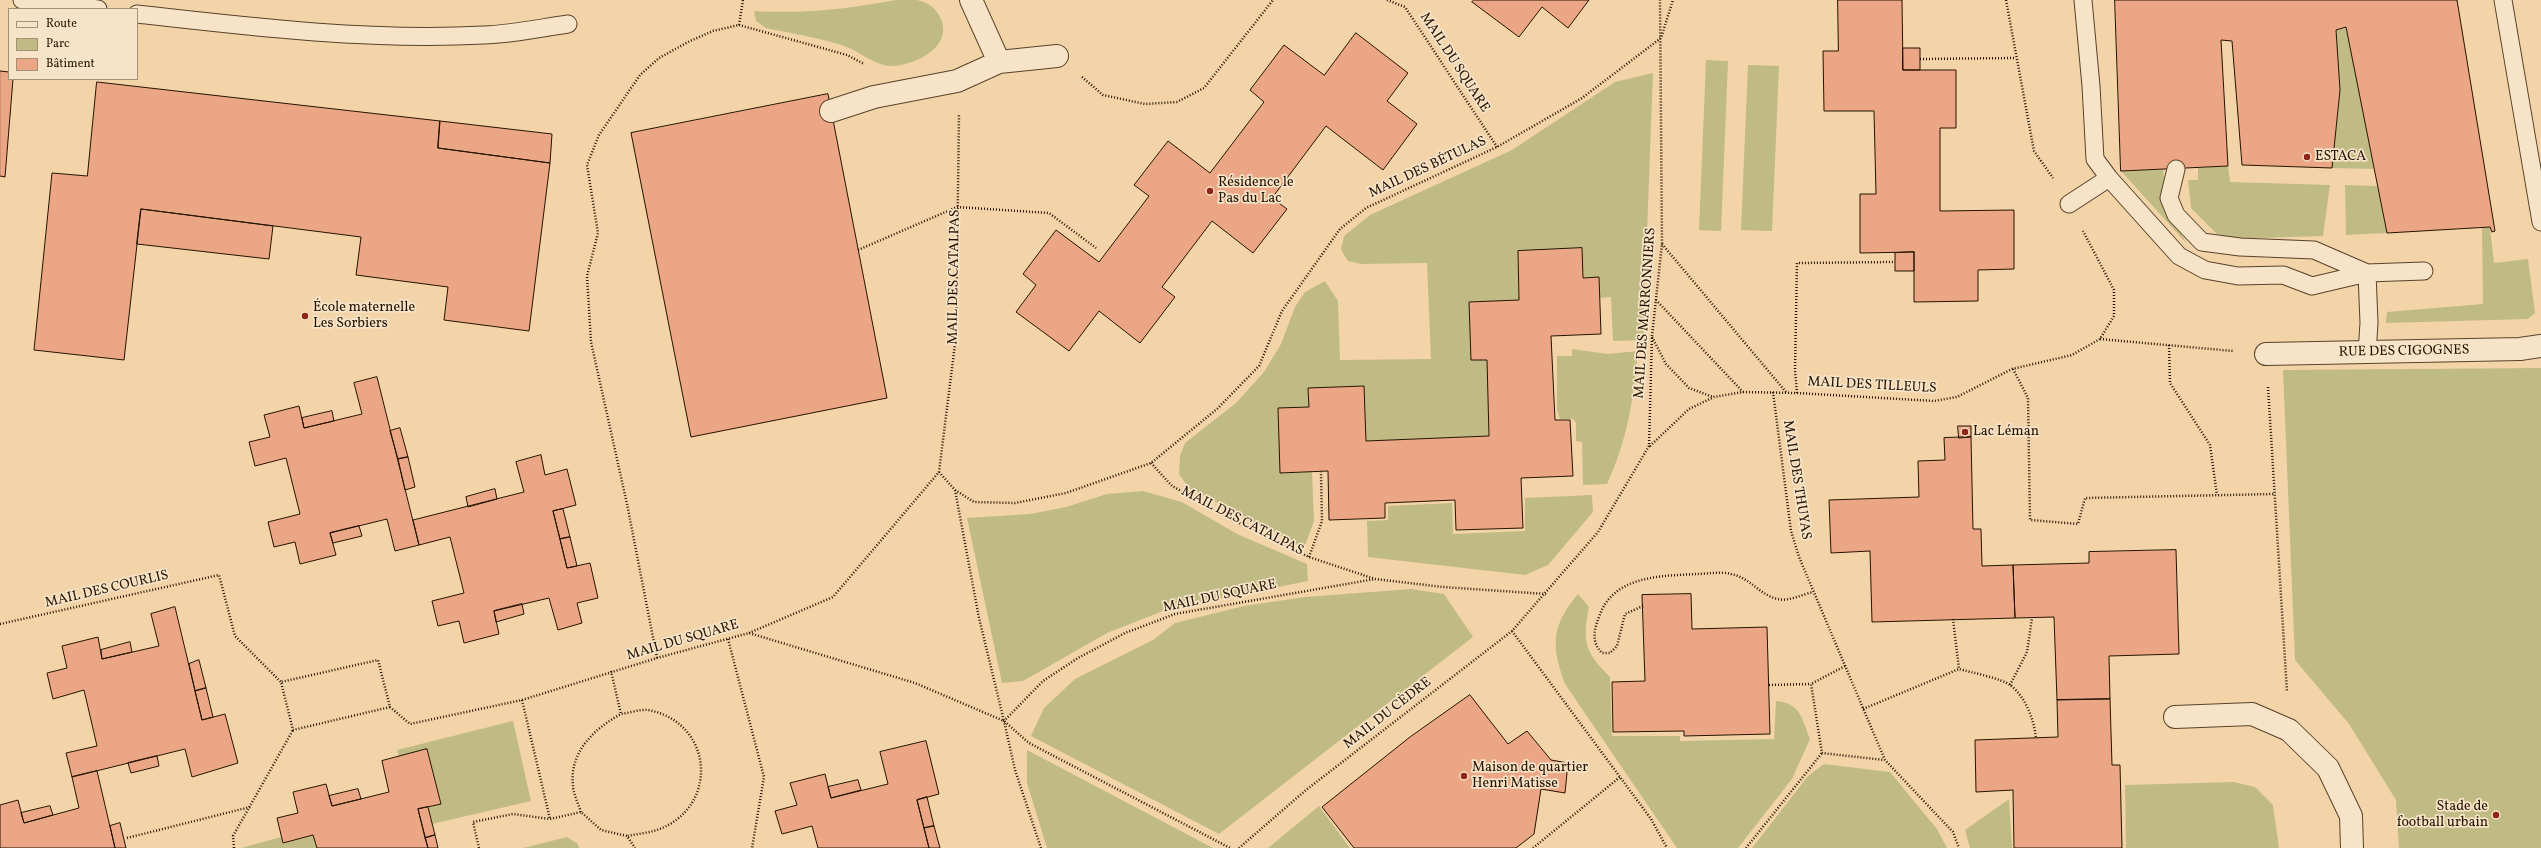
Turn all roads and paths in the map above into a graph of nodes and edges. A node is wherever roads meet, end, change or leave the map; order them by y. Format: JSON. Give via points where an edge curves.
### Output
{"nodes":[{"id":1,"x":22,"y":0,"type":"edge"},
{"id":2,"x":743,"y":0,"type":"edge"},
{"id":3,"x":971,"y":0,"type":"edge"},
{"id":4,"x":1273,"y":0,"type":"edge"},
{"id":5,"x":1387,"y":0,"type":"edge"},
{"id":6,"x":1660,"y":0,"type":"edge"},
{"id":7,"x":1673,"y":0,"type":"edge"},
{"id":8,"x":2083,"y":0,"type":"edge"},
{"id":9,"x":2503,"y":0,"type":"edge"},
{"id":10,"x":90,"y":8,"type":"edge"},
{"id":11,"x":138,"y":14,"type":"edge"},
{"id":12,"x":568,"y":24,"type":"dead end"},
{"id":13,"x":739,"y":25,"type":"junction"},
{"id":14,"x":1661,"y":38,"type":"junction"},
{"id":15,"x":1057,"y":56,"type":"joint"},
{"id":16,"x":2016,"y":58,"type":"dead end"},
{"id":17,"x":1920,"y":59,"type":"dead end"},
{"id":18,"x":999,"y":62,"type":"junction"},
{"id":19,"x":866,"y":66,"type":"dead end"},
{"id":20,"x":957,"y":81,"type":"junction"},
{"id":21,"x":831,"y":111,"type":"dead end"},
{"id":22,"x":1497,"y":147,"type":"junction"},
{"id":23,"x":2176,"y":169,"type":"dead end"},
{"id":24,"x":2109,"y":178,"type":"junction"},
{"id":25,"x":2068,"y":204,"type":"dead end"},
{"id":26,"x":957,"y":207,"type":"junction"},
{"id":27,"x":2541,"y":222,"type":"edge"},
{"id":28,"x":1662,"y":244,"type":"junction"},
{"id":29,"x":1096,"y":248,"type":"dead end"},
{"id":30,"x":858,"y":250,"type":"dead end"},
{"id":31,"x":1895,"y":262,"type":"dead end"},
{"id":32,"x":2424,"y":271,"type":"dead end"},
{"id":33,"x":2367,"y":274,"type":"junction"},
{"id":34,"x":1656,"y":300,"type":"junction"},
{"id":35,"x":1652,"y":336,"type":"junction"},
{"id":36,"x":2169,"y":345,"type":"junction"},
{"id":37,"x":2541,"y":346,"type":"edge"},
{"id":38,"x":2367,"y":353,"type":"junction"},
{"id":39,"x":2266,"y":354,"type":"junction"},
{"id":40,"x":2012,"y":369,"type":"junction"},
{"id":41,"x":1743,"y":392,"type":"junction"},
{"id":42,"x":1773,"y":392,"type":"junction"},
{"id":43,"x":1787,"y":393,"type":"junction"},
{"id":44,"x":1797,"y":393,"type":"junction"},
{"id":45,"x":1714,"y":397,"type":"junction"},
{"id":46,"x":1649,"y":446,"type":"junction"},
{"id":47,"x":1151,"y":463,"type":"junction"},
{"id":48,"x":939,"y":472,"type":"junction"},
{"id":49,"x":1320,"y":472,"type":"dead end"},
{"id":50,"x":955,"y":490,"type":"junction"},
{"id":51,"x":2275,"y":494,"type":"junction"},
{"id":52,"x":2217,"y":495,"type":"junction"},
{"id":53,"x":1309,"y":557,"type":"junction"},
{"id":54,"x":1375,"y":578,"type":"junction"},
{"id":55,"x":1813,"y":592,"type":"junction"},
{"id":56,"x":1546,"y":594,"type":"junction"},
{"id":57,"x":1643,"y":606,"type":"dead end"},
{"id":58,"x":2032,"y":618,"type":"dead end"},
{"id":59,"x":1953,"y":619,"type":"dead end"},
{"id":60,"x":0,"y":624,"type":"edge"},
{"id":61,"x":1512,"y":631,"type":"junction"},
{"id":62,"x":749,"y":633,"type":"junction"},
{"id":63,"x":728,"y":638,"type":"junction"},
{"id":64,"x":657,"y":658,"type":"junction"},
{"id":65,"x":1845,"y":666,"type":"junction"},
{"id":66,"x":1960,"y":668,"type":"junction"},
{"id":67,"x":611,"y":671,"type":"junction"},
{"id":68,"x":281,"y":682,"type":"junction"},
{"id":69,"x":1811,"y":684,"type":"junction"},
{"id":70,"x":1768,"y":685,"type":"dead end"},
{"id":71,"x":2010,"y":685,"type":"junction"},
{"id":72,"x":522,"y":700,"type":"junction"},
{"id":73,"x":390,"y":707,"type":"junction"},
{"id":74,"x":1863,"y":709,"type":"junction"},
{"id":75,"x":621,"y":714,"type":"junction"},
{"id":76,"x":2176,"y":717,"type":"dead end"},
{"id":77,"x":1004,"y":721,"type":"junction"},
{"id":78,"x":293,"y":730,"type":"junction"},
{"id":79,"x":2289,"y":730,"type":"junction"},
{"id":80,"x":2036,"y":738,"type":"dead end"},
{"id":81,"x":1822,"y":753,"type":"junction"},
{"id":82,"x":1885,"y":760,"type":"junction"},
{"id":83,"x":1620,"y":776,"type":"junction"},
{"id":84,"x":251,"y":807,"type":"junction"},
{"id":85,"x":581,"y":812,"type":"junction"},
{"id":86,"x":550,"y":819,"type":"junction"},
{"id":87,"x":627,"y":836,"type":"junction"},
{"id":88,"x":127,"y":838,"type":"dead end"},
{"id":89,"x":234,"y":848,"type":"edge"},
{"id":90,"x":479,"y":848,"type":"edge"},
{"id":91,"x":635,"y":848,"type":"edge"},
{"id":92,"x":752,"y":848,"type":"edge"},
{"id":93,"x":1041,"y":848,"type":"edge"},
{"id":94,"x":1230,"y":848,"type":"edge"},
{"id":95,"x":1239,"y":848,"type":"edge"},
{"id":96,"x":1533,"y":848,"type":"edge"},
{"id":97,"x":1667,"y":848,"type":"edge"},
{"id":98,"x":1746,"y":848,"type":"edge"},
{"id":99,"x":1959,"y":848,"type":"edge"},
{"id":100,"x":2352,"y":848,"type":"edge"}],
"edges":[{"from":1,"to":10,"type":"lane"},
{"from":2,"to":13,"type":"path"},
{"from":3,"to":18,"type":"street"},
{"from":4,"to":15,"type":"path","via":[[1204,88],[1177,102],[1145,104],[1103,95]]},
{"from":5,"to":22,"type":"path","name":"MAIL DU SQUARE","via":[[1406,7]]},
{"from":6,"to":14,"type":"path","name":"MAIL DES MARRONNIERS"},
{"from":7,"to":14,"type":"path"},
{"from":8,"to":24,"type":"lane","via":[[2095,159]]},
{"from":9,"to":27,"type":"lane"},
{"from":11,"to":12,"type":"lane","via":[[228,24],[384,35],[485,35]]},
{"from":13,"to":19,"type":"path","via":[[847,55]]},
{"from":13,"to":64,"type":"path","via":[[713,31],[690,41],[660,58],[640,75],[599,135],[587,165],[598,234],[588,276],[591,342],[627,504]]},
{"from":14,"to":22,"type":"path","name":"MAIL DES BÉTULAS","via":[[1582,98]]},
{"from":14,"to":28,"type":"path","name":"MAIL DES MARRONNIERS"},
{"from":15,"to":18,"type":"street"},
{"from":16,"to":17,"type":"path"},
{"from":18,"to":20,"type":"street"},
{"from":20,"to":21,"type":"street","via":[[874,97]]},
{"from":20,"to":26,"type":"path","name":"MAIL DES CATALPAS","via":[[961,129]]},
{"from":22,"to":47,"type":"path","name":"MAIL DES BÉTULAS","via":[[1392,194],[1366,208],[1340,229],[1282,311],[1259,366],[1217,409]]},
{"from":23,"to":33,"type":"lane","via":[[2169,198],[2176,215],[2202,242],[2240,247],[2314,250]]},
{"from":24,"to":25,"type":"lane"},
{"from":24,"to":33,"type":"lane","via":[[2179,256],[2205,270],[2238,276],[2283,274],[2312,286]]},
{"from":26,"to":29,"type":"path","via":[[1049,213]]},
{"from":26,"to":30,"type":"path"},
{"from":26,"to":48,"type":"path","name":"MAIL DES CATALPAS","via":[[956,336]]},
{"from":28,"to":34,"type":"path","name":"MAIL DES MARRONNIERS"},
{"from":28,"to":43,"type":"path"},
{"from":31,"to":44,"type":"path","via":[[1796,263]]},
{"from":32,"to":33,"type":"lane"},
{"from":33,"to":38,"type":"lane"},
{"from":34,"to":35,"type":"path","name":"MAIL DES MARRONNIERS"},
{"from":34,"to":41,"type":"path"},
{"from":35,"to":45,"type":"path","via":[[1666,364],[1689,388]]},
{"from":35,"to":46,"type":"path","name":"MAIL DES MARRONNIERS"},
{"from":36,"to":39,"type":"path"},
{"from":36,"to":40,"type":"path","name":"MAIL DES TILLEULS","via":[[2100,339],[2072,355]]},
{"from":36,"to":52,"type":"path","via":[[2170,383],[2210,445]]},
{"from":37,"to":38,"type":"street","name":"RUE DES CIGOGNES","via":[[2520,349]]},
{"from":38,"to":39,"type":"street","name":"RUE DES CIGOGNES"},
{"from":39,"to":51,"type":"path"},
{"from":40,"to":44,"type":"path","name":"MAIL DES TILLEULS","via":[[1957,397],[1934,401]]},
{"from":40,"to":52,"type":"path","via":[[2028,398],[2030,520],[2078,524],[2085,498]]},
{"from":41,"to":42,"type":"path","name":"MAIL DES TILLEULS"},
{"from":41,"to":45,"type":"path","name":"MAIL DES TILLEULS"},
{"from":42,"to":43,"type":"path","name":"MAIL DES TILLEULS"},
{"from":42,"to":55,"type":"path","name":"MAIL DES THUYAS","via":[[1791,531]]},
{"from":43,"to":44,"type":"path","name":"MAIL DES TILLEULS"},
{"from":45,"to":46,"type":"path","name":"MAIL DES TILLEULS","via":[[1689,409]]},
{"from":46,"to":56,"type":"path","name":"MAIL DES MARRONNIERS","via":[[1598,532]]},
{"from":47,"to":50,"type":"path","via":[[1066,493],[1015,503],[974,502]]},
{"from":47,"to":53,"type":"path","name":"MAIL DES CATALPAS","via":[[1172,486],[1227,517]]},
{"from":48,"to":50,"type":"path"},
{"from":48,"to":62,"type":"path","via":[[833,597]]},
{"from":49,"to":53,"type":"path","via":[[1322,521]]},
{"from":50,"to":77,"type":"path","via":[[979,618]]},
{"from":51,"to":52,"type":"path"},
{"from":51,"to":79,"type":"path"},
{"from":53,"to":54,"type":"path","name":"MAIL DES CATALPAS"},
{"from":54,"to":56,"type":"path","name":"MAIL DES CATALPAS","via":[[1443,587]]},
{"from":54,"to":77,"type":"path","name":"MAIL DU SQUARE","via":[[1175,614],[1125,633],[1078,658],[1043,681]]},
{"from":55,"to":57,"type":"path","via":[[1779,600],[1764,594],[1748,580],[1729,573],[1651,576],[1619,588],[1601,610],[1594,631],[1595,646],[1602,653],[1610,653],[1617,646],[1624,614]]},
{"from":55,"to":65,"type":"path","name":"MAIL DES THUYAS"},
{"from":56,"to":61,"type":"path","name":"MAIL DU CÈDRE"},
{"from":58,"to":71,"type":"path","via":[[2027,652]]},
{"from":59,"to":66,"type":"path"},
{"from":60,"to":68,"type":"path","name":"MAIL DES COURLIS","via":[[219,575],[234,636]]},
{"from":61,"to":83,"type":"path"},
{"from":61,"to":95,"type":"path","name":"MAIL DU CÈDRE","via":[[1306,790]]},
{"from":62,"to":63,"type":"path","name":"MAIL DU SQUARE"},
{"from":62,"to":77,"type":"path","name":"MAIL DU SQUARE","via":[[915,683]]},
{"from":63,"to":64,"type":"path","name":"MAIL DU SQUARE"},
{"from":63,"to":92,"type":"path","via":[[764,777]]},
{"from":64,"to":67,"type":"path","name":"MAIL DU SQUARE"},
{"from":65,"to":69,"type":"path"},
{"from":65,"to":74,"type":"path","name":"MAIL DES THUYAS"},
{"from":66,"to":71,"type":"path"},
{"from":66,"to":74,"type":"path"},
{"from":67,"to":72,"type":"path","name":"MAIL DU SQUARE"},
{"from":67,"to":75,"type":"path"},
{"from":68,"to":73,"type":"path","via":[[378,660]]},
{"from":68,"to":78,"type":"path"},
{"from":69,"to":70,"type":"path"},
{"from":69,"to":81,"type":"path"},
{"from":71,"to":80,"type":"path","via":[[2026,706],[2034,724]]},
{"from":72,"to":73,"type":"path","name":"MAIL DU SQUARE","via":[[410,724]]},
{"from":72,"to":86,"type":"path"},
{"from":73,"to":78,"type":"path"},
{"from":74,"to":82,"type":"path","name":"MAIL DES THUYAS"},
{"from":75,"to":85,"type":"path","via":[[601,725],[584,744],[575,762],[572,785]]},
{"from":75,"to":87,"type":"path","via":[[646,710],[664,716],[681,726],[693,738],[703,777],[696,798],[679,817],[658,830]]},
{"from":76,"to":79,"type":"street","via":[[2252,714]]},
{"from":77,"to":93,"type":"path","via":[[1015,770]]},
{"from":77,"to":94,"type":"path","via":[[1029,743]]},
{"from":78,"to":84,"type":"path"},
{"from":79,"to":100,"type":"street","via":[[2328,768],[2351,816]]},
{"from":81,"to":82,"type":"path"},
{"from":81,"to":98,"type":"path"},
{"from":82,"to":99,"type":"path","name":"MAIL DES THUYAS","via":[[1952,832]]},
{"from":83,"to":96,"type":"path"},
{"from":83,"to":97,"type":"path","via":[[1651,819]]},
{"from":84,"to":88,"type":"path"},
{"from":84,"to":89,"type":"path","via":[[233,836]]},
{"from":85,"to":86,"type":"path"},
{"from":85,"to":87,"type":"path","via":[[601,830]]},
{"from":86,"to":90,"type":"path","via":[[513,814],[473,822]]},
{"from":87,"to":91,"type":"path"}]}
